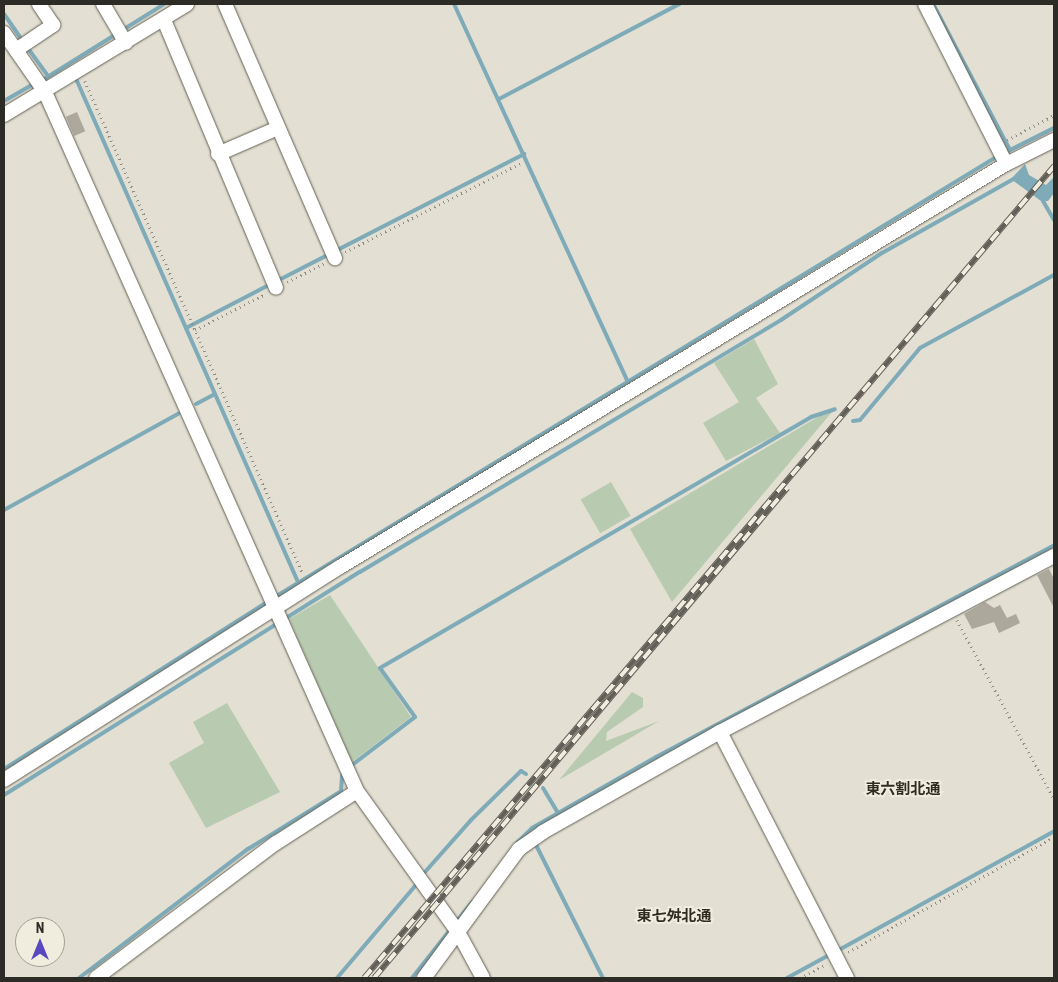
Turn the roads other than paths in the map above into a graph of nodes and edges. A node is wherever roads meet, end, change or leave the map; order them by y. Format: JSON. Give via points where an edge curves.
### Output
{"nodes":[{"id":1,"x":39,"y":4,"type":"edge"},
{"id":2,"x":102,"y":4,"type":"edge"},
{"id":3,"x":187,"y":4,"type":"edge"},
{"id":4,"x":225,"y":4,"type":"edge"},
{"id":5,"x":925,"y":4,"type":"edge"},
{"id":6,"x":164,"y":20,"type":"junction"},
{"id":7,"x":4,"y":33,"type":"edge"},
{"id":8,"x":121,"y":36,"type":"junction"},
{"id":9,"x":22,"y":46,"type":"junction"},
{"id":10,"x":40,"y":84,"type":"junction"},
{"id":11,"x":4,"y":114,"type":"edge"},
{"id":12,"x":278,"y":128,"type":"junction"},
{"id":13,"x":1054,"y":140,"type":"edge"},
{"id":14,"x":1005,"y":153,"type":"junction"},
{"id":15,"x":218,"y":154,"type":"junction"},
{"id":16,"x":333,"y":254,"type":"road end"},
{"id":17,"x":274,"y":284,"type":"road end"},
{"id":18,"x":1054,"y":556,"type":"edge"},
{"id":19,"x":276,"y":609,"type":"junction"},
{"id":20,"x":720,"y":732,"type":"junction"},
{"id":21,"x":4,"y":780,"type":"edge"},
{"id":22,"x":357,"y":791,"type":"junction"},
{"id":23,"x":454,"y":928,"type":"junction"},
{"id":24,"x":96,"y":978,"type":"edge"},
{"id":25,"x":424,"y":978,"type":"edge"},
{"id":26,"x":483,"y":978,"type":"edge"},
{"id":27,"x":847,"y":978,"type":"edge"}],
"edges":[{"from":1,"to":9,"type":"street","via":[[53,25]]},
{"from":2,"to":8,"type":"street"},
{"from":3,"to":6,"type":"street"},
{"from":4,"to":12,"type":"street"},
{"from":5,"to":14,"type":"street"},
{"from":6,"to":8,"type":"street"},
{"from":6,"to":15,"type":"street"},
{"from":7,"to":9,"type":"street"},
{"from":8,"to":10,"type":"street","via":[[80,71]]},
{"from":9,"to":10,"type":"street"},
{"from":10,"to":11,"type":"street"},
{"from":10,"to":19,"type":"street"},
{"from":12,"to":15,"type":"street"},
{"from":12,"to":16,"type":"street"},
{"from":13,"to":14,"type":"street"},
{"from":14,"to":19,"type":"street"},
{"from":15,"to":17,"type":"street"},
{"from":18,"to":20,"type":"street"},
{"from":19,"to":21,"type":"street"},
{"from":19,"to":22,"type":"street"},
{"from":20,"to":23,"type":"street","via":[[519,849]]},
{"from":20,"to":27,"type":"street"},
{"from":22,"to":23,"type":"street"},
{"from":22,"to":24,"type":"street","via":[[276,843]]},
{"from":23,"to":25,"type":"street"},
{"from":23,"to":26,"type":"street"}]}
